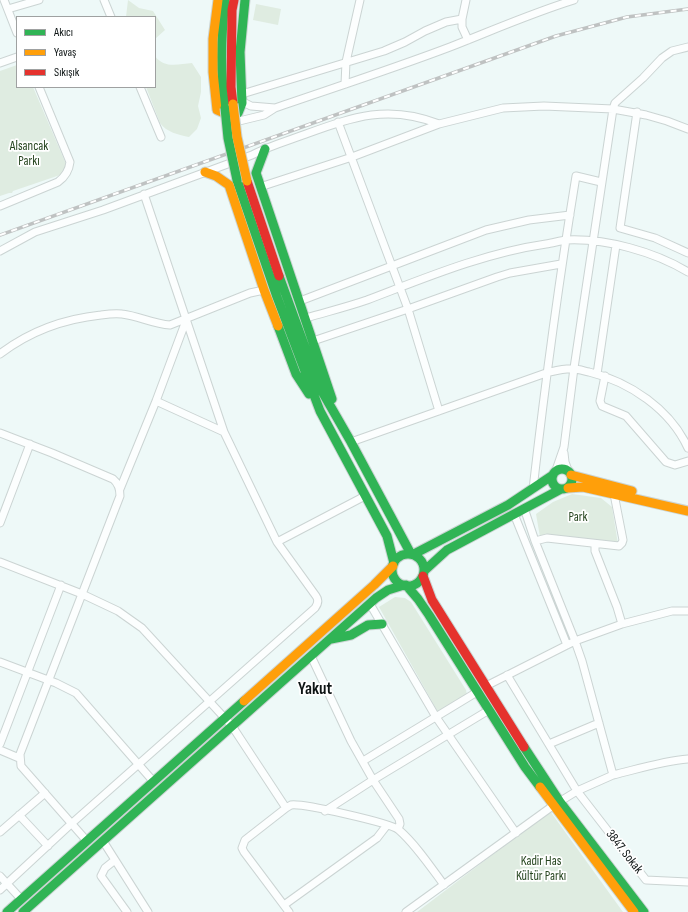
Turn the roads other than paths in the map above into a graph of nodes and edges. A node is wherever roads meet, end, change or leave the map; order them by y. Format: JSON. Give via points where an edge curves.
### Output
{"nodes":[{"id":1,"x":4,"y":0,"type":"edge"},
{"id":2,"x":39,"y":0,"type":"edge"},
{"id":3,"x":104,"y":0,"type":"edge"},
{"id":4,"x":218,"y":0,"type":"edge"},
{"id":5,"x":225,"y":0,"type":"edge"},
{"id":6,"x":234,"y":0,"type":"edge"},
{"id":7,"x":245,"y":0,"type":"edge"},
{"id":8,"x":360,"y":0,"type":"edge"},
{"id":9,"x":466,"y":0,"type":"edge"},
{"id":10,"x":574,"y":0,"type":"edge"},
{"id":11,"x":8,"y":10,"type":"junction"},
{"id":12,"x":111,"y":16,"type":"edge"},
{"id":13,"x":462,"y":19,"type":"junction"},
{"id":14,"x":16,"y":30,"type":"edge"},
{"id":15,"x":468,"y":40,"type":"junction"},
{"id":16,"x":688,"y":47,"type":"edge"},
{"id":17,"x":16,"y":57,"type":"edge"},
{"id":18,"x":346,"y":62,"type":"junction"},
{"id":19,"x":0,"y":63,"type":"edge"},
{"id":20,"x":345,"y":84,"type":"junction"},
{"id":21,"x":39,"y":88,"type":"edge"},
{"id":22,"x":140,"y":88,"type":"edge"},
{"id":23,"x":242,"y":98,"type":"junction"},
{"id":24,"x":225,"y":107,"type":"junction"},
{"id":25,"x":275,"y":108,"type":"junction"},
{"id":26,"x":612,"y":109,"type":"junction"},
{"id":27,"x":637,"y":112,"type":"junction"},
{"id":28,"x":338,"y":122,"type":"junction"},
{"id":29,"x":438,"y":124,"type":"junction"},
{"id":30,"x":688,"y":129,"type":"edge"},
{"id":31,"x":161,"y":137,"type":"dead end"},
{"id":32,"x":265,"y":148,"type":"junction"},
{"id":33,"x":352,"y":157,"type":"junction"},
{"id":34,"x":205,"y":172,"type":"junction"},
{"id":35,"x":256,"y":173,"type":"junction"},
{"id":36,"x":601,"y":182,"type":"junction"},
{"id":37,"x":233,"y":183,"type":"junction"},
{"id":38,"x":260,"y":187,"type":"junction"},
{"id":39,"x":144,"y":194,"type":"junction"},
{"id":40,"x":0,"y":206,"type":"edge"},
{"id":41,"x":570,"y":215,"type":"junction"},
{"id":42,"x":566,"y":240,"type":"junction"},
{"id":43,"x":592,"y":241,"type":"junction"},
{"id":44,"x":616,"y":245,"type":"junction"},
{"id":45,"x":0,"y":251,"type":"edge"},
{"id":46,"x":688,"y":253,"type":"edge"},
{"id":47,"x":562,"y":264,"type":"junction"},
{"id":48,"x":392,"y":266,"type":"junction"},
{"id":49,"x":688,"y":272,"type":"edge"},
{"id":50,"x":400,"y":287,"type":"junction"},
{"id":51,"x":264,"y":290,"type":"junction"},
{"id":52,"x":300,"y":301,"type":"junction"},
{"id":53,"x":408,"y":309,"type":"junction"},
{"id":54,"x":187,"y":318,"type":"junction"},
{"id":55,"x":306,"y":318,"type":"junction"},
{"id":56,"x":313,"y":341,"type":"junction"},
{"id":57,"x":0,"y":354,"type":"edge"},
{"id":58,"x":574,"y":368,"type":"junction"},
{"id":59,"x":546,"y":372,"type":"junction"},
{"id":60,"x":597,"y":374,"type":"junction"},
{"id":61,"x":605,"y":376,"type":"junction"},
{"id":62,"x":156,"y":401,"type":"junction"},
{"id":63,"x":320,"y":411,"type":"junction"},
{"id":64,"x":439,"y":411,"type":"junction"},
{"id":65,"x":339,"y":420,"type":"junction"},
{"id":66,"x":224,"y":432,"type":"junction"},
{"id":67,"x":0,"y":433,"type":"edge"},
{"id":68,"x":351,"y":442,"type":"junction"},
{"id":69,"x":30,"y":444,"type":"junction"},
{"id":70,"x":564,"y":447,"type":"junction"},
{"id":71,"x":688,"y":448,"type":"edge"},
{"id":72,"x":688,"y":461,"type":"edge"},
{"id":73,"x":554,"y":474,"type":"junction"},
{"id":74,"x":570,"y":474,"type":"junction"},
{"id":75,"x":565,"y":488,"type":"junction"},
{"id":76,"x":120,"y":489,"type":"junction"},
{"id":77,"x":533,"y":490,"type":"junction"},
{"id":78,"x":614,"y":494,"type":"junction"},
{"id":79,"x":365,"y":496,"type":"junction"},
{"id":80,"x":688,"y":504,"type":"edge"},
{"id":81,"x":524,"y":508,"type":"junction"},
{"id":82,"x":688,"y":511,"type":"edge"},
{"id":83,"x":514,"y":514,"type":"junction"},
{"id":84,"x":0,"y":523,"type":"edge"},
{"id":85,"x":535,"y":541,"type":"junction"},
{"id":86,"x":277,"y":542,"type":"junction"},
{"id":87,"x":595,"y":544,"type":"junction"},
{"id":88,"x":412,"y":554,"type":"junction"},
{"id":89,"x":0,"y":562,"type":"edge"},
{"id":90,"x":393,"y":564,"type":"junction"},
{"id":91,"x":424,"y":573,"type":"junction"},
{"id":92,"x":61,"y":585,"type":"junction"},
{"id":93,"x":405,"y":585,"type":"junction"},
{"id":94,"x":82,"y":594,"type":"junction"},
{"id":95,"x":370,"y":604,"type":"junction"},
{"id":96,"x":688,"y":611,"type":"edge"},
{"id":97,"x":382,"y":624,"type":"junction"},
{"id":98,"x":622,"y":624,"type":"junction"},
{"id":99,"x":329,"y":640,"type":"junction"},
{"id":100,"x":575,"y":641,"type":"junction"},
{"id":101,"x":567,"y":645,"type":"junction"},
{"id":102,"x":311,"y":656,"type":"junction"},
{"id":103,"x":0,"y":662,"type":"edge"},
{"id":104,"x":27,"y":672,"type":"junction"},
{"id":105,"x":507,"y":675,"type":"junction"},
{"id":106,"x":48,"y":680,"type":"junction"},
{"id":107,"x":486,"y":686,"type":"junction"},
{"id":108,"x":477,"y":692,"type":"junction"},
{"id":109,"x":209,"y":702,"type":"junction"},
{"id":110,"x":489,"y":710,"type":"junction"},
{"id":111,"x":436,"y":717,"type":"junction"},
{"id":112,"x":224,"y":718,"type":"junction"},
{"id":113,"x":599,"y":723,"type":"junction"},
{"id":114,"x":232,"y":726,"type":"junction"},
{"id":115,"x":448,"y":734,"type":"junction"},
{"id":116,"x":0,"y":744,"type":"edge"},
{"id":117,"x":548,"y":744,"type":"junction"},
{"id":118,"x":0,"y":750,"type":"edge"},
{"id":119,"x":20,"y":758,"type":"junction"},
{"id":120,"x":688,"y":759,"type":"edge"},
{"id":121,"x":363,"y":761,"type":"junction"},
{"id":122,"x":138,"y":764,"type":"junction"},
{"id":123,"x":613,"y":775,"type":"junction"},
{"id":124,"x":373,"y":780,"type":"junction"},
{"id":125,"x":153,"y":781,"type":"junction"},
{"id":126,"x":577,"y":791,"type":"junction"},
{"id":127,"x":45,"y":793,"type":"junction"},
{"id":128,"x":557,"y":803,"type":"junction"},
{"id":129,"x":286,"y":808,"type":"junction"},
{"id":130,"x":325,"y":811,"type":"junction"},
{"id":131,"x":19,"y":815,"type":"junction"},
{"id":132,"x":71,"y":824,"type":"junction"},
{"id":133,"x":387,"y":824,"type":"junction"},
{"id":134,"x":398,"y":829,"type":"junction"},
{"id":135,"x":0,"y":832,"type":"edge"},
{"id":136,"x":516,"y":833,"type":"junction"},
{"id":137,"x":86,"y":840,"type":"junction"},
{"id":138,"x":103,"y":841,"type":"junction"},
{"id":139,"x":48,"y":846,"type":"junction"},
{"id":140,"x":115,"y":860,"type":"junction"},
{"id":141,"x":0,"y":876,"type":"edge"},
{"id":142,"x":688,"y":882,"type":"edge"},
{"id":143,"x":7,"y":884,"type":"junction"},
{"id":144,"x":444,"y":885,"type":"junction"},
{"id":145,"x":0,"y":890,"type":"edge"},
{"id":146,"x":21,"y":899,"type":"junction"},
{"id":147,"x":284,"y":904,"type":"junction"},
{"id":148,"x":7,"y":912,"type":"edge"},
{"id":149,"x":23,"y":912,"type":"edge"},
{"id":150,"x":127,"y":912,"type":"edge"},
{"id":151,"x":147,"y":912,"type":"edge"},
{"id":152,"x":289,"y":912,"type":"edge"},
{"id":153,"x":406,"y":912,"type":"edge"},
{"id":154,"x":634,"y":912,"type":"edge"},
{"id":155,"x":644,"y":912,"type":"edge"}],
"edges":[{"from":1,"to":11,"type":"street"},
{"from":2,"to":11,"type":"street"},
{"from":3,"to":12,"type":"street"},
{"from":4,"to":24,"type":"street","via":[[212,72]]},
{"from":5,"to":24,"type":"street","via":[[222,89]]},
{"from":6,"to":24,"type":"street","via":[[231,87]]},
{"from":7,"to":23,"type":"street","via":[[240,39]]},
{"from":8,"to":18,"type":"street"},
{"from":9,"to":13,"type":"street"},
{"from":10,"to":15,"type":"street","via":[[539,11]]},
{"from":11,"to":14,"type":"street"},
{"from":13,"to":15,"type":"street","via":[[462,27]]},
{"from":13,"to":18,"type":"street","via":[[446,22],[394,47]]},
{"from":15,"to":20,"type":"street"},
{"from":16,"to":26,"type":"street","via":[[672,51],[662,58],[615,103]]},
{"from":17,"to":19,"type":"street"},
{"from":18,"to":20,"type":"street"},
{"from":18,"to":23,"type":"street"},
{"from":20,"to":25,"type":"street"},
{"from":21,"to":40,"type":"street","via":[[70,162],[68,171],[58,182]]},
{"from":22,"to":31,"type":"street"},
{"from":23,"to":24,"type":"street","via":[[242,108],[238,113],[223,114]]},
{"from":23,"to":25,"type":"street","via":[[251,106]]},
{"from":24,"to":25,"type":"street","via":[[224,122],[232,123],[264,115]]},
{"from":24,"to":37,"type":"street","bridge":true},
{"from":24,"to":65,"type":"street","bridge":true,"via":[[247,181],[310,362],[320,388]]},
{"from":26,"to":27,"type":"street"},
{"from":26,"to":29,"type":"street","via":[[515,106]]},
{"from":26,"to":36,"type":"street"},
{"from":27,"to":30,"type":"street"},
{"from":27,"to":46,"type":"street","via":[[620,228],[655,238]]},
{"from":28,"to":29,"type":"street","via":[[366,115],[389,114],[404,115]]},
{"from":28,"to":32,"type":"street"},
{"from":28,"to":33,"type":"street"},
{"from":29,"to":33,"type":"street"},
{"from":32,"to":34,"type":"street"},
{"from":32,"to":35,"type":"street"},
{"from":33,"to":38,"type":"street"},
{"from":33,"to":48,"type":"street"},
{"from":34,"to":37,"type":"street"},
{"from":34,"to":39,"type":"street"},
{"from":35,"to":37,"type":"street","via":[[239,169],[232,175]]},
{"from":35,"to":38,"type":"street"},
{"from":36,"to":41,"type":"street","via":[[576,176]]},
{"from":36,"to":43,"type":"street"},
{"from":37,"to":51,"type":"street"},
{"from":37,"to":63,"type":"street"},
{"from":38,"to":52,"type":"street"},
{"from":39,"to":45,"type":"street","via":[[35,232]]},
{"from":39,"to":54,"type":"street"},
{"from":41,"to":42,"type":"street"},
{"from":41,"to":48,"type":"street","via":[[529,220],[486,230]]},
{"from":42,"to":43,"type":"street"},
{"from":42,"to":47,"type":"street"},
{"from":42,"to":50,"type":"street","via":[[497,253]]},
{"from":43,"to":44,"type":"street"},
{"from":43,"to":58,"type":"street"},
{"from":44,"to":49,"type":"street","via":[[649,253]]},
{"from":44,"to":60,"type":"street"},
{"from":47,"to":53,"type":"street","via":[[510,273]]},
{"from":47,"to":59,"type":"street"},
{"from":48,"to":50,"type":"street"},
{"from":48,"to":52,"type":"street"},
{"from":50,"to":53,"type":"street"},
{"from":50,"to":55,"type":"street","via":[[365,301]]},
{"from":51,"to":54,"type":"street"},
{"from":51,"to":63,"type":"street","via":[[296,374]]},
{"from":52,"to":55,"type":"street"},
{"from":53,"to":56,"type":"street"},
{"from":53,"to":64,"type":"street"},
{"from":54,"to":57,"type":"street","via":[[170,325],[156,324],[121,314],[77,318],[40,329]]},
{"from":54,"to":62,"type":"street"},
{"from":54,"to":66,"type":"street"},
{"from":55,"to":56,"type":"street"},
{"from":56,"to":65,"type":"street"},
{"from":58,"to":59,"type":"street"},
{"from":58,"to":60,"type":"street"},
{"from":58,"to":70,"type":"street"},
{"from":59,"to":64,"type":"street"},
{"from":59,"to":77,"type":"street"},
{"from":60,"to":61,"type":"street"},
{"from":61,"to":71,"type":"street","via":[[628,387],[655,406],[674,425]]},
{"from":61,"to":72,"type":"street","via":[[600,401],[602,406],[626,416],[666,462],[675,465]]},
{"from":62,"to":66,"type":"street"},
{"from":62,"to":76,"type":"street"},
{"from":63,"to":79,"type":"street"},
{"from":64,"to":68,"type":"street"},
{"from":65,"to":68,"type":"street"},
{"from":66,"to":86,"type":"street"},
{"from":67,"to":69,"type":"street"},
{"from":68,"to":88,"type":"street"},
{"from":69,"to":76,"type":"street","via":[[113,479]]},
{"from":69,"to":84,"type":"street"},
{"from":70,"to":73,"type":"street"},
{"from":70,"to":74,"type":"street"},
{"from":73,"to":74,"type":"street","via":[[564,470]]},
{"from":73,"to":75,"type":"street","via":[[554,484],[558,488]]},
{"from":73,"to":77,"type":"street"},
{"from":74,"to":75,"type":"street","via":[[572,482]]},
{"from":74,"to":80,"type":"street"},
{"from":75,"to":78,"type":"street","via":[[578,487]]},
{"from":75,"to":81,"type":"street"},
{"from":76,"to":94,"type":"street","via":[[120,496]]},
{"from":77,"to":88,"type":"street"},
{"from":78,"to":82,"type":"street"},
{"from":78,"to":87,"type":"street","via":[[622,543],[616,547]]},
{"from":79,"to":86,"type":"street"},
{"from":79,"to":90,"type":"street","via":[[388,539]]},
{"from":81,"to":83,"type":"street"},
{"from":81,"to":85,"type":"street"},
{"from":83,"to":91,"type":"street","via":[[448,550]]},
{"from":83,"to":101,"type":"street"},
{"from":85,"to":87,"type":"street","via":[[547,538]]},
{"from":85,"to":100,"type":"street"},
{"from":86,"to":109,"type":"street","via":[[316,596],[317,604]]},
{"from":87,"to":98,"type":"street","via":[[595,551]]},
{"from":88,"to":90,"type":"street","via":[[403,554]]},
{"from":88,"to":91,"type":"street","via":[[422,561]]},
{"from":89,"to":92,"type":"street"},
{"from":90,"to":93,"type":"street","via":[[394,577]]},
{"from":90,"to":112,"type":"street","via":[[374,585]]},
{"from":91,"to":93,"type":"street","via":[[416,584]]},
{"from":91,"to":107,"type":"street","via":[[432,600]]},
{"from":92,"to":94,"type":"street"},
{"from":92,"to":104,"type":"street"},
{"from":93,"to":95,"type":"street","via":[[383,593]]},
{"from":93,"to":108,"type":"street","via":[[429,615]]},
{"from":94,"to":106,"type":"street"},
{"from":94,"to":109,"type":"street","via":[[118,611],[142,628]]},
{"from":95,"to":97,"type":"street"},
{"from":95,"to":99,"type":"street"},
{"from":96,"to":98,"type":"street","via":[[672,611]]},
{"from":97,"to":99,"type":"street","via":[[368,625],[351,634]]},
{"from":97,"to":111,"type":"street"},
{"from":98,"to":100,"type":"street"},
{"from":99,"to":102,"type":"street"},
{"from":100,"to":101,"type":"street"},
{"from":100,"to":113,"type":"street"},
{"from":101,"to":105,"type":"street"},
{"from":102,"to":114,"type":"street"},
{"from":102,"to":121,"type":"street"},
{"from":103,"to":104,"type":"street"},
{"from":104,"to":106,"type":"street"},
{"from":104,"to":116,"type":"street"},
{"from":105,"to":107,"type":"street"},
{"from":105,"to":117,"type":"street","name":"3847. Sokak"},
{"from":106,"to":119,"type":"street","via":[[20,751]]},
{"from":106,"to":122,"type":"street","via":[[76,693]]},
{"from":107,"to":128,"type":"street"},
{"from":108,"to":110,"type":"street"},
{"from":108,"to":111,"type":"street"},
{"from":109,"to":112,"type":"street"},
{"from":109,"to":122,"type":"street"},
{"from":110,"to":115,"type":"street"},
{"from":110,"to":128,"type":"street","via":[[525,767]]},
{"from":111,"to":115,"type":"street"},
{"from":111,"to":121,"type":"street"},
{"from":112,"to":114,"type":"street"},
{"from":112,"to":125,"type":"street"},
{"from":113,"to":117,"type":"street"},
{"from":113,"to":123,"type":"street"},
{"from":114,"to":129,"type":"street"},
{"from":114,"to":138,"type":"street"},
{"from":115,"to":124,"type":"street"},
{"from":115,"to":136,"type":"street"},
{"from":117,"to":126,"type":"street","name":"3847. Sokak"},
{"from":118,"to":119,"type":"street"},
{"from":119,"to":127,"type":"street","via":[[21,766]]},
{"from":120,"to":123,"type":"street"},
{"from":121,"to":124,"type":"street"},
{"from":122,"to":125,"type":"street"},
{"from":122,"to":132,"type":"street"},
{"from":123,"to":126,"type":"street"},
{"from":124,"to":130,"type":"street"},
{"from":124,"to":134,"type":"street","via":[[399,819]]},
{"from":125,"to":137,"type":"street"},
{"from":126,"to":128,"type":"street"},
{"from":126,"to":142,"type":"street","name":"3847. Sokak","via":[[646,880]]},
{"from":127,"to":131,"type":"street"},
{"from":127,"to":132,"type":"street"},
{"from":128,"to":136,"type":"street"},
{"from":128,"to":154,"type":"street"},
{"from":128,"to":155,"type":"street"},
{"from":129,"to":130,"type":"street","via":[[291,805]]},
{"from":129,"to":147,"type":"street","via":[[244,840],[242,846]]},
{"from":130,"to":133,"type":"street"},
{"from":131,"to":135,"type":"street"},
{"from":131,"to":139,"type":"street"},
{"from":132,"to":137,"type":"street"},
{"from":132,"to":139,"type":"street"},
{"from":133,"to":134,"type":"street"},
{"from":133,"to":147,"type":"street","via":[[377,838]]},
{"from":134,"to":144,"type":"street"},
{"from":136,"to":144,"type":"street"},
{"from":137,"to":146,"type":"street"},
{"from":138,"to":140,"type":"street"},
{"from":138,"to":149,"type":"street"},
{"from":139,"to":143,"type":"street"},
{"from":140,"to":150,"type":"street","via":[[105,868],[101,876]]},
{"from":140,"to":151,"type":"street"},
{"from":141,"to":143,"type":"street"},
{"from":143,"to":145,"type":"street"},
{"from":143,"to":146,"type":"street"},
{"from":144,"to":153,"type":"street"},
{"from":146,"to":148,"type":"street"},
{"from":147,"to":152,"type":"street"}]}
